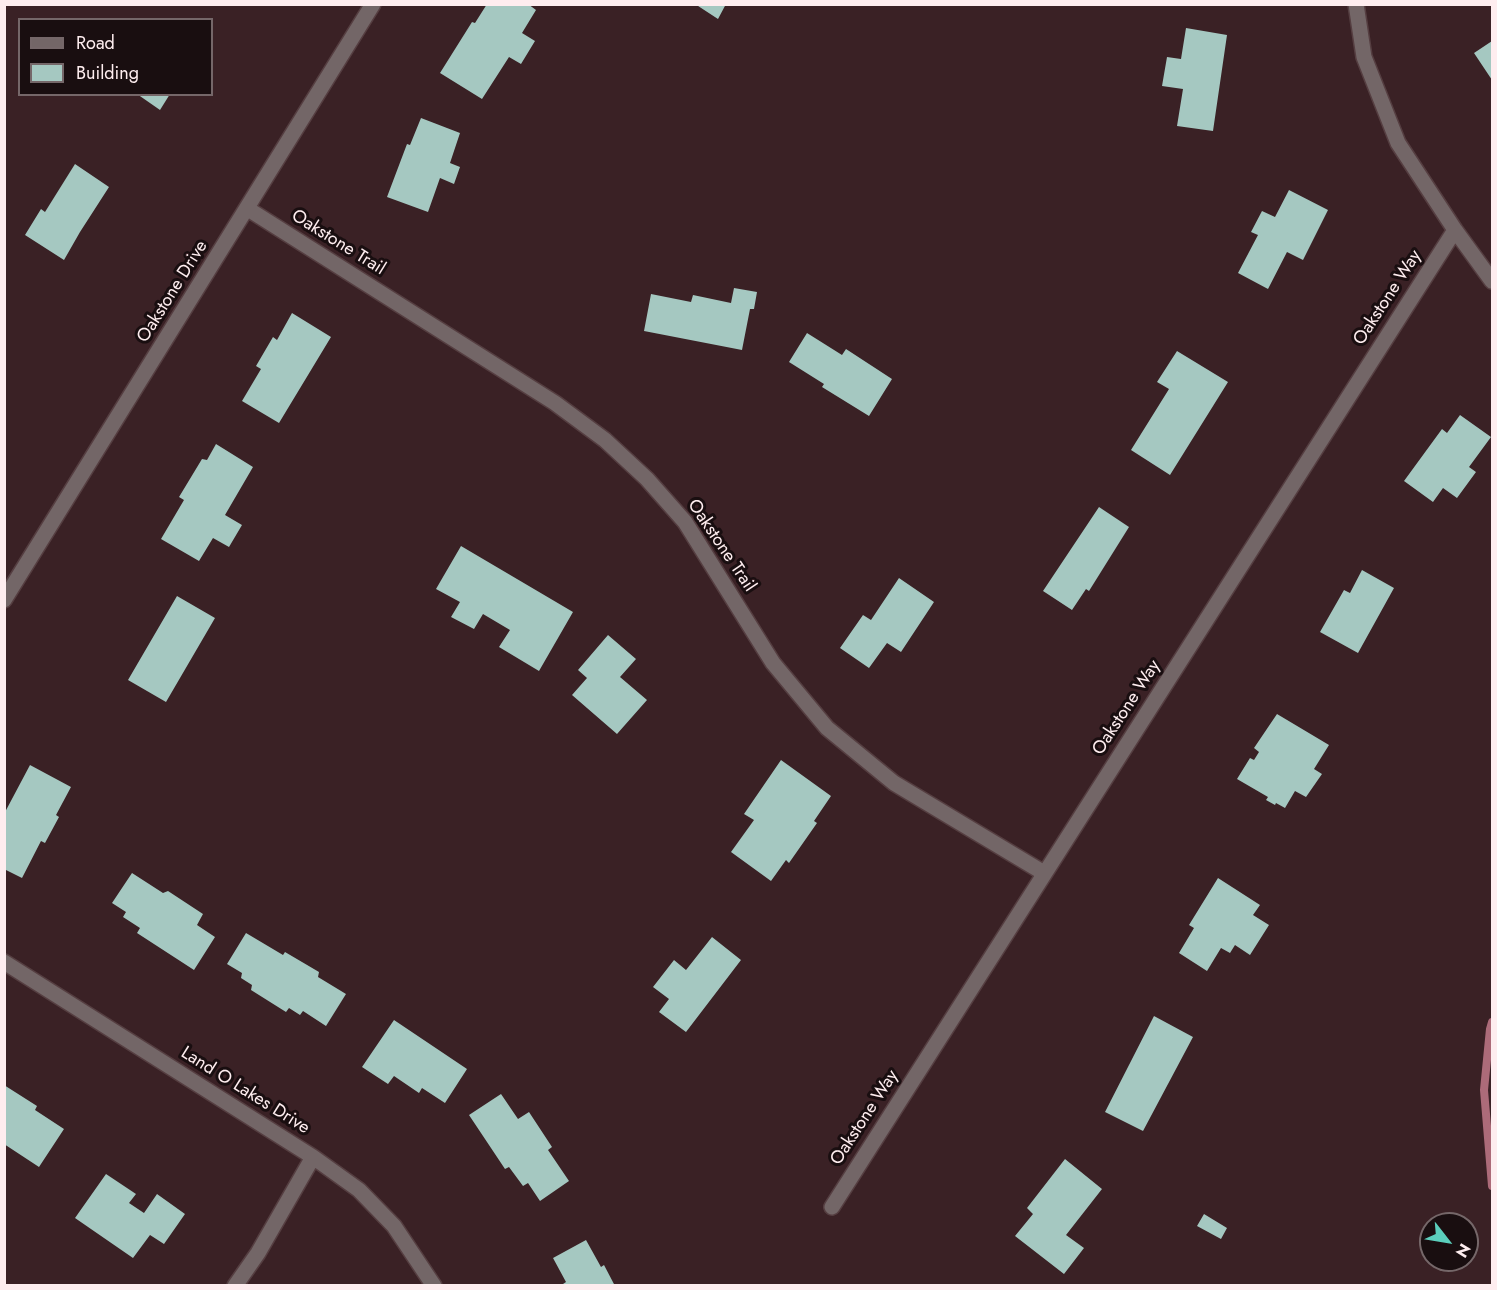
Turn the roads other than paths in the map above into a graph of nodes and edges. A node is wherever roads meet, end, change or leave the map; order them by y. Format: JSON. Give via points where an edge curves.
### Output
{"nodes":[{"id":1,"x":373,"y":4,"type":"edge"},
{"id":2,"x":1356,"y":4,"type":"edge"},
{"id":3,"x":248,"y":209,"type":"junction"},
{"id":4,"x":1455,"y":230,"type":"junction"},
{"id":5,"x":1492,"y":281,"type":"edge"},
{"id":6,"x":4,"y":600,"type":"edge"},
{"id":7,"x":1044,"y":873,"type":"junction"},
{"id":8,"x":4,"y":962,"type":"edge"},
{"id":9,"x":313,"y":1157,"type":"junction"},
{"id":10,"x":832,"y":1207,"type":"dead end"},
{"id":11,"x":235,"y":1286,"type":"edge"},
{"id":12,"x":434,"y":1286,"type":"edge"}],
"edges":[{"from":1,"to":3,"type":"street","name":"Oakstone Drive"},
{"from":2,"to":4,"type":"street","via":[[1364,57],[1398,143]]},
{"from":3,"to":6,"type":"street","name":"Oakstone Drive"},
{"from":3,"to":7,"type":"street","name":"Oakstone Trail","via":[[555,403],[605,440],[648,479],[685,522],[773,663],[827,728],[894,783]]},
{"from":4,"to":5,"type":"street"},
{"from":4,"to":7,"type":"street","name":"Oakstone Way"},
{"from":7,"to":10,"type":"street","name":"Oakstone Way"},
{"from":8,"to":9,"type":"street","name":"Land O Lakes Drive"},
{"from":9,"to":11,"type":"street"},
{"from":9,"to":12,"type":"street","name":"Land O Lakes Drive","via":[[359,1190],[394,1226]]}]}
